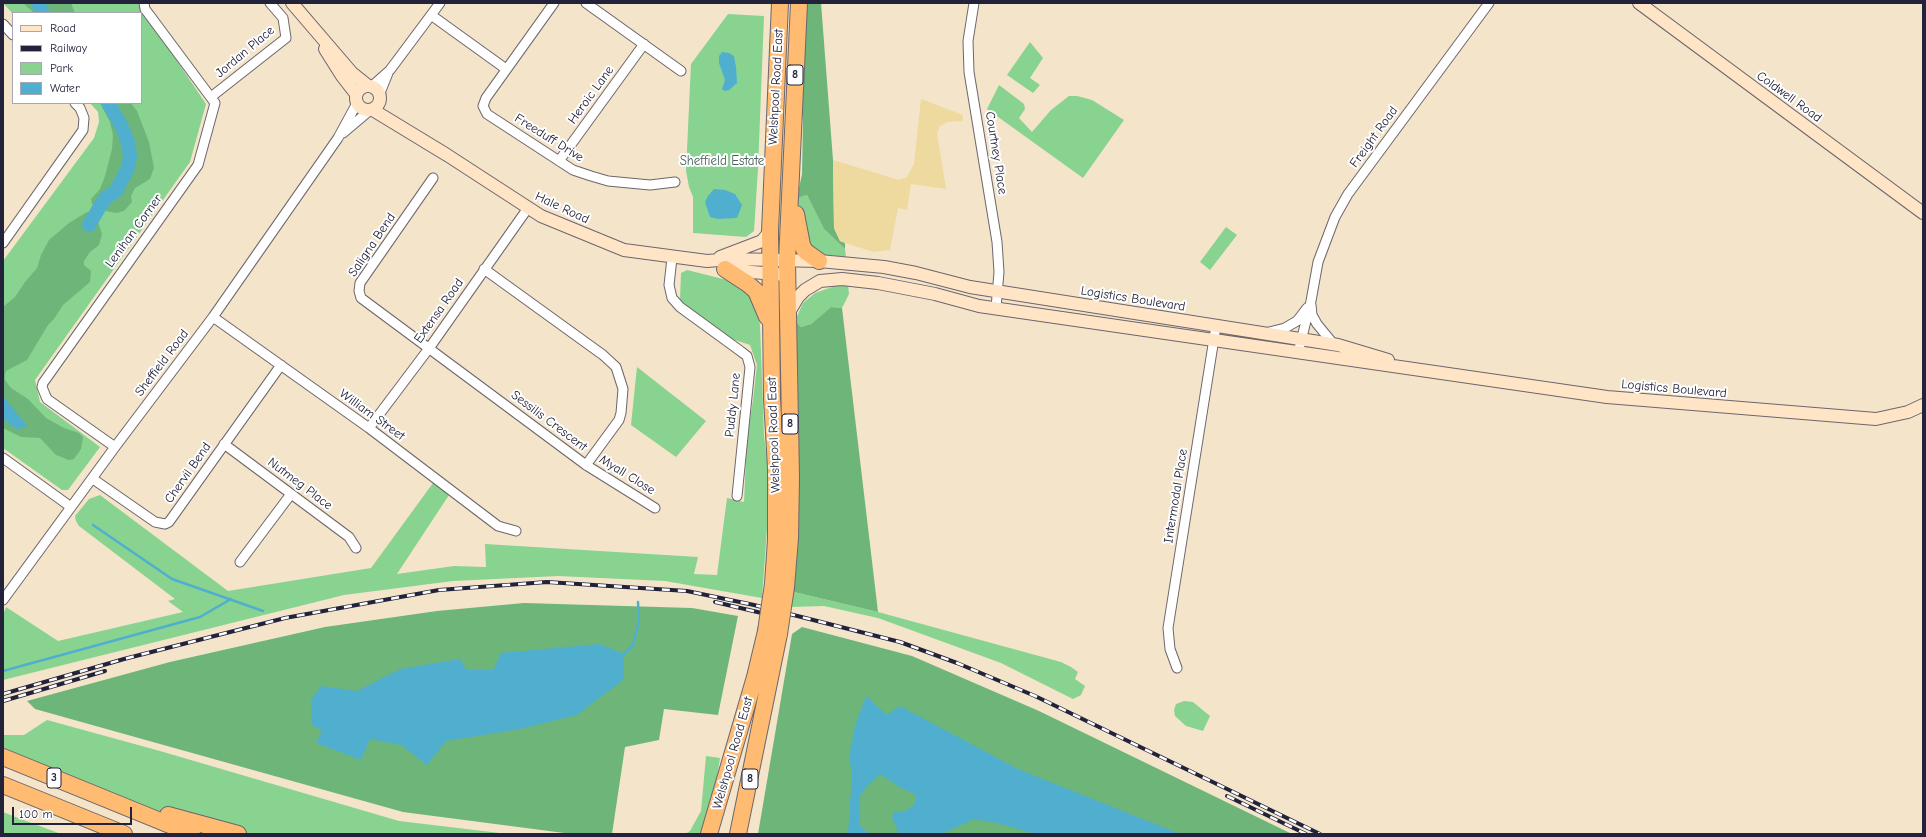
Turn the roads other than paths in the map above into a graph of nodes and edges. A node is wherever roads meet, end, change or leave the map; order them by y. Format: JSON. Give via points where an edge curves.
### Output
{"nodes":[{"id":1,"x":144,"y":3,"type":"edge"},
{"id":2,"x":270,"y":3,"type":"edge"},
{"id":3,"x":292,"y":3,"type":"edge"},
{"id":4,"x":440,"y":3,"type":"edge"},
{"id":5,"x":554,"y":3,"type":"edge"},
{"id":6,"x":586,"y":3,"type":"edge"},
{"id":7,"x":780,"y":3,"type":"edge"},
{"id":8,"x":799,"y":3,"type":"edge"},
{"id":9,"x":974,"y":3,"type":"edge"},
{"id":10,"x":1489,"y":3,"type":"edge"},
{"id":11,"x":1639,"y":3,"type":"edge"},
{"id":12,"x":300,"y":13,"type":"junction"},
{"id":13,"x":431,"y":15,"type":"junction"},
{"id":14,"x":3,"y":24,"type":"edge"},
{"id":15,"x":12,"y":34,"type":"edge"},
{"id":16,"x":644,"y":44,"type":"junction"},
{"id":17,"x":506,"y":69,"type":"junction"},
{"id":18,"x":681,"y":71,"type":"dead end"},
{"id":19,"x":211,"y":97,"type":"junction"},
{"id":20,"x":374,"y":98,"type":"junction"},
{"id":21,"x":357,"y":99,"type":"junction"},
{"id":22,"x":794,"y":102,"type":"junction"},
{"id":23,"x":76,"y":104,"type":"edge"},
{"id":24,"x":338,"y":138,"type":"junction"},
{"id":25,"x":559,"y":161,"type":"junction"},
{"id":26,"x":434,"y":178,"type":"dead end"},
{"id":27,"x":675,"y":182,"type":"dead end"},
{"id":28,"x":528,"y":208,"type":"junction"},
{"id":29,"x":1923,"y":213,"type":"edge"},
{"id":30,"x":770,"y":231,"type":"junction"},
{"id":31,"x":4,"y":237,"type":"edge"},
{"id":32,"x":672,"y":258,"type":"junction"},
{"id":33,"x":819,"y":261,"type":"junction"},
{"id":34,"x":715,"y":264,"type":"junction"},
{"id":35,"x":770,"y":268,"type":"junction"},
{"id":36,"x":787,"y":268,"type":"junction"},
{"id":37,"x":484,"y":269,"type":"junction"},
{"id":38,"x":998,"y":291,"type":"junction"},
{"id":39,"x":1311,"y":301,"type":"junction"},
{"id":40,"x":996,"y":308,"type":"junction"},
{"id":41,"x":787,"y":316,"type":"junction"},
{"id":42,"x":213,"y":317,"type":"junction"},
{"id":43,"x":1216,"y":326,"type":"junction"},
{"id":44,"x":771,"y":330,"type":"junction"},
{"id":45,"x":1255,"y":332,"type":"junction"},
{"id":46,"x":1300,"y":339,"type":"junction"},
{"id":47,"x":1214,"y":340,"type":"junction"},
{"id":48,"x":1336,"y":344,"type":"junction"},
{"id":49,"x":430,"y":347,"type":"junction"},
{"id":50,"x":1298,"y":353,"type":"junction"},
{"id":51,"x":281,"y":365,"type":"junction"},
{"id":52,"x":1423,"y":370,"type":"junction"},
{"id":53,"x":1923,"y":405,"type":"edge"},
{"id":54,"x":369,"y":428,"type":"junction"},
{"id":55,"x":224,"y":444,"type":"junction"},
{"id":56,"x":115,"y":447,"type":"junction"},
{"id":57,"x":3,"y":458,"type":"edge"},
{"id":58,"x":586,"y":465,"type":"junction"},
{"id":59,"x":93,"y":479,"type":"junction"},
{"id":60,"x":292,"y":494,"type":"junction"},
{"id":61,"x":737,"y":496,"type":"dead end"},
{"id":62,"x":71,"y":507,"type":"junction"},
{"id":63,"x":655,"y":508,"type":"dead end"},
{"id":64,"x":516,"y":531,"type":"dead end"},
{"id":65,"x":356,"y":548,"type":"dead end"},
{"id":66,"x":240,"y":562,"type":"dead end"},
{"id":67,"x":780,"y":585,"type":"junction"},
{"id":68,"x":3,"y":600,"type":"edge"},
{"id":69,"x":773,"y":632,"type":"junction"},
{"id":70,"x":1176,"y":668,"type":"dead end"},
{"id":71,"x":3,"y":757,"type":"edge"},
{"id":72,"x":3,"y":785,"type":"edge"},
{"id":73,"x":99,"y":796,"type":"junction"},
{"id":74,"x":124,"y":834,"type":"edge"},
{"id":75,"x":192,"y":834,"type":"edge"},
{"id":76,"x":238,"y":834,"type":"edge"},
{"id":77,"x":709,"y":834,"type":"edge"},
{"id":78,"x":738,"y":834,"type":"edge"}],
"edges":[{"from":1,"to":19,"type":"street","via":[[145,9]]},
{"from":2,"to":19,"type":"street","name":"Jordan Place","via":[[283,18],[286,38]]},
{"from":3,"to":12,"type":"street","name":"Hale Road"},
{"from":4,"to":13,"type":"street","name":"Sheffield Road"},
{"from":5,"to":17,"type":"street"},
{"from":6,"to":16,"type":"street"},
{"from":7,"to":30,"type":"highway","name":"Welshpool Road East","number":"8"},
{"from":8,"to":22,"type":"highway","name":"Welshpool Road East","number":"8"},
{"from":9,"to":38,"type":"street","name":"Courtney Place","via":[[968,41],[969,72],[997,242]]},
{"from":10,"to":39,"type":"street","name":"Freight Road","via":[[1348,194],[1334,217],[1318,262]]},
{"from":11,"to":29,"type":"street","name":"Coldwell Road"},
{"from":12,"to":20,"type":"street","name":"Hale Road"},
{"from":12,"to":21,"type":"street","name":"Hale Road"},
{"from":13,"to":17,"type":"street"},
{"from":13,"to":20,"type":"street","name":"Sheffield Road","via":[[390,70]]},
{"from":14,"to":15,"type":"street"},
{"from":16,"to":18,"type":"street"},
{"from":16,"to":25,"type":"street","name":"Heroic Lane"},
{"from":17,"to":25,"type":"street","name":"Freeduff Drive","via":[[486,98],[484,106],[487,114]]},
{"from":19,"to":56,"type":"street","name":"Lenihan Corner","via":[[215,103],[198,164],[42,383],[47,399]]},
{"from":20,"to":21,"type":"street","via":[[359,90]]},
{"from":20,"to":21,"type":"street","via":[[362,109]]},
{"from":20,"to":24,"type":"street","name":"Sheffield Road"},
{"from":20,"to":28,"type":"street","name":"Hale Road","via":[[401,125]]},
{"from":21,"to":24,"type":"street","name":"Sheffield Road"},
{"from":22,"to":33,"type":"highway","number":"8","via":[[800,122],[796,216],[805,251]]},
{"from":22,"to":36,"type":"highway","name":"Welshpool Road East","number":"8"},
{"from":23,"to":31,"type":"street","via":[[84,118],[83,130]]},
{"from":24,"to":42,"type":"street","name":"Sheffield Road"},
{"from":25,"to":27,"type":"street","name":"Freeduff Drive","via":[[573,170],[608,181],[650,185]]},
{"from":26,"to":49,"type":"street","name":"Saligna Bend","via":[[362,278],[359,287],[364,301]]},
{"from":28,"to":32,"type":"street","name":"Hale Road","via":[[541,216],[624,250]]},
{"from":28,"to":37,"type":"street","name":"Extensa Road"},
{"from":30,"to":34,"type":"street","via":[[762,240],[732,251]]},
{"from":30,"to":35,"type":"highway","name":"Welshpool Road East","number":"8"},
{"from":32,"to":34,"type":"street","name":"Hale Road"},
{"from":32,"to":61,"type":"street","name":"Puddy Lane","via":[[668,285],[672,298],[680,307],[747,356],[750,367]]},
{"from":33,"to":36,"type":"street","name":"Hale Road"},
{"from":33,"to":38,"type":"street","name":"Logistics Boulevard","via":[[902,270],[970,287]]},
{"from":34,"to":35,"type":"street","name":"Hale Road"},
{"from":34,"to":44,"type":"highway","via":[[748,284],[756,292]]},
{"from":35,"to":36,"type":"street","name":"Hale Road"},
{"from":35,"to":44,"type":"highway","name":"Welshpool Road East","number":"8"},
{"from":36,"to":41,"type":"highway","name":"Welshpool Road East","number":"8"},
{"from":37,"to":49,"type":"street","name":"Extensa Road"},
{"from":37,"to":58,"type":"street","name":"Sessilis Crescent","via":[[616,367],[623,389],[619,420]]},
{"from":38,"to":40,"type":"street","name":"Courtney Place"},
{"from":38,"to":43,"type":"street","name":"Logistics Boulevard"},
{"from":39,"to":45,"type":"street","name":"Freight Road","via":[[1297,321],[1285,328]]},
{"from":39,"to":46,"type":"street","name":"Freight Road"},
{"from":39,"to":48,"type":"street","name":"Freight Road","via":[[1312,315],[1317,324]]},
{"from":40,"to":41,"type":"street","name":"Logistics Boulevard","via":[[878,283],[842,279],[820,281],[805,290]]},
{"from":40,"to":47,"type":"street","name":"Logistics Boulevard"},
{"from":41,"to":67,"type":"highway","name":"Welshpool Road East","number":"8","via":[[790,538]]},
{"from":42,"to":51,"type":"street","name":"William Street"},
{"from":42,"to":56,"type":"street","name":"Sheffield Road"},
{"from":43,"to":45,"type":"street","name":"Logistics Boulevard"},
{"from":43,"to":47,"type":"street","name":"Intermodal Place"},
{"from":44,"to":67,"type":"highway","name":"Welshpool Road East","number":"8","via":[[776,539]]},
{"from":45,"to":46,"type":"street","name":"Logistics Boulevard"},
{"from":46,"to":48,"type":"street","name":"Logistics Boulevard"},
{"from":46,"to":50,"type":"street","name":"Freight Road"},
{"from":47,"to":50,"type":"street","name":"Logistics Boulevard"},
{"from":47,"to":70,"type":"street","name":"Intermodal Place","via":[[1168,628],[1170,649]]},
{"from":48,"to":52,"type":"street","name":"Logistics Boulevard"},
{"from":49,"to":54,"type":"street","name":"Extensa Road"},
{"from":49,"to":58,"type":"street","name":"Sessilis Crescent"},
{"from":50,"to":52,"type":"street","name":"Logistics Boulevard"},
{"from":51,"to":54,"type":"street","name":"William Street"},
{"from":51,"to":55,"type":"street","name":"Chervil Bend"},
{"from":52,"to":53,"type":"street","name":"Logistics Boulevard","via":[[1607,397],[1862,419],[1889,417]]},
{"from":54,"to":64,"type":"street","name":"William Street","via":[[498,526]]},
{"from":55,"to":59,"type":"street","name":"Chervil Bend","via":[[169,522],[164,524],[155,522]]},
{"from":55,"to":60,"type":"street","name":"Nutmeg Place"},
{"from":56,"to":59,"type":"street","name":"Sheffield Road"},
{"from":57,"to":62,"type":"street"},
{"from":58,"to":63,"type":"street","name":"Myall Close"},
{"from":59,"to":62,"type":"street","name":"Sheffield Road"},
{"from":60,"to":65,"type":"street","name":"Nutmeg Place","via":[[352,539]]},
{"from":60,"to":66,"type":"street"},
{"from":62,"to":68,"type":"street","name":"Sheffield Road"},
{"from":67,"to":69,"type":"highway","name":"Welshpool Road East","number":"8","bridge":true},
{"from":69,"to":77,"type":"highway","name":"Welshpool Road East","number":"8","via":[[755,677]]},
{"from":69,"to":78,"type":"highway","name":"Welshpool Road East","number":"8"},
{"from":71,"to":73,"type":"highway","number":"3"},
{"from":72,"to":74,"type":"highway","number":"3"},
{"from":73,"to":75,"type":"highway","number":"3"},
{"from":73,"to":76,"type":"highway"}]}
